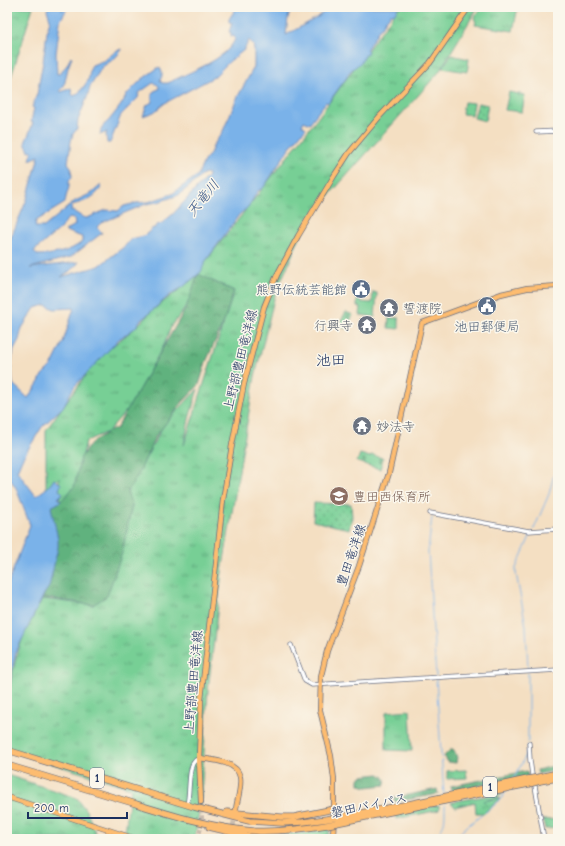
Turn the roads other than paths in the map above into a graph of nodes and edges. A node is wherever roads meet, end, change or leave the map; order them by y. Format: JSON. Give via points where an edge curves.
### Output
{"nodes":[{"id":1,"x":469,"y":7,"type":"edge"},
{"id":2,"x":558,"y":131,"type":"edge"},
{"id":3,"x":536,"y":132,"type":"dead end"},
{"id":4,"x":558,"y":286,"type":"edge"},
{"id":5,"x":430,"y":513,"type":"dead end"},
{"id":6,"x":558,"y":529,"type":"edge"},
{"id":7,"x":291,"y":645,"type":"dead end"},
{"id":8,"x":558,"y":670,"type":"edge"},
{"id":9,"x":321,"y":685,"type":"junction"},
{"id":10,"x":529,"y":743,"type":"dead end"},
{"id":11,"x":7,"y":750,"type":"edge"},
{"id":12,"x":199,"y":758,"type":"junction"},
{"id":13,"x":7,"y":765,"type":"edge"},
{"id":14,"x":558,"y":773,"type":"edge"},
{"id":15,"x":558,"y":778,"type":"edge"},
{"id":16,"x":540,"y":779,"type":"junction"},
{"id":17,"x":531,"y":781,"type":"junction"},
{"id":18,"x":7,"y":798,"type":"edge"},
{"id":19,"x":201,"y":802,"type":"tunnel mouth"},
{"id":20,"x":187,"y":805,"type":"junction"},
{"id":21,"x":236,"y":809,"type":"tunnel mouth"},
{"id":22,"x":334,"y":809,"type":"junction"},
{"id":23,"x":182,"y":818,"type":"junction"},
{"id":24,"x":327,"y":822,"type":"junction"},
{"id":25,"x":136,"y":839,"type":"edge"},
{"id":26,"x":260,"y":839,"type":"edge"},
{"id":27,"x":333,"y":839,"type":"edge"},
{"id":28,"x":544,"y":839,"type":"edge"}],
"edges":[{"from":1,"to":12,"type":"main road","name":"上野部豊田竜洋線","via":[[430,63],[348,153],[298,236],[277,275],[264,307],[244,384],[223,500],[203,686]]},
{"from":2,"to":3,"type":"street"},
{"from":4,"to":9,"type":"main road","name":"豊田竜洋線","via":[[527,288],[501,294],[422,323],[389,473],[359,566],[327,651]]},
{"from":5,"to":6,"type":"street","via":[[529,531]]},
{"from":7,"to":9,"type":"street","via":[[305,681],[308,684]]},
{"from":8,"to":9,"type":"street"},
{"from":9,"to":22,"type":"main road","name":"豊田竜洋線","via":[[320,710],[332,762]]},
{"from":10,"to":17,"type":"street"},
{"from":11,"to":20,"type":"highway","number":"1"},
{"from":12,"to":19,"type":"main road","name":"上野部豊田竜洋線"},
{"from":12,"to":20,"type":"street","via":[[191,769]]},
{"from":12,"to":21,"type":"main road","via":[[230,765],[237,771],[240,782]]},
{"from":13,"to":23,"type":"highway","number":"1"},
{"from":14,"to":16,"type":"highway","name":"磐田バイパス","number":"1"},
{"from":15,"to":16,"type":"highway","name":"磐田バイパス","number":"1"},
{"from":16,"to":17,"type":"highway","name":"磐田バイパス","number":"1","bridge":true},
{"from":17,"to":24,"type":"highway","name":"磐田バイパス","number":"1","bridge":true},
{"from":17,"to":28,"type":"street"},
{"from":18,"to":25,"type":"main road"},
{"from":20,"to":22,"type":"highway","number":"1","via":[[239,814],[281,817]]},
{"from":20,"to":24,"type":"highway","name":"磐田バイパス","number":"1","via":[[249,821]]},
{"from":22,"to":27,"type":"main road","name":"豊田竜洋線"},
{"from":23,"to":24,"type":"highway","name":"磐田バイパス","number":"1","via":[[255,831],[292,830]]},
{"from":23,"to":26,"type":"highway","number":"1","via":[[198,825]]}]}
